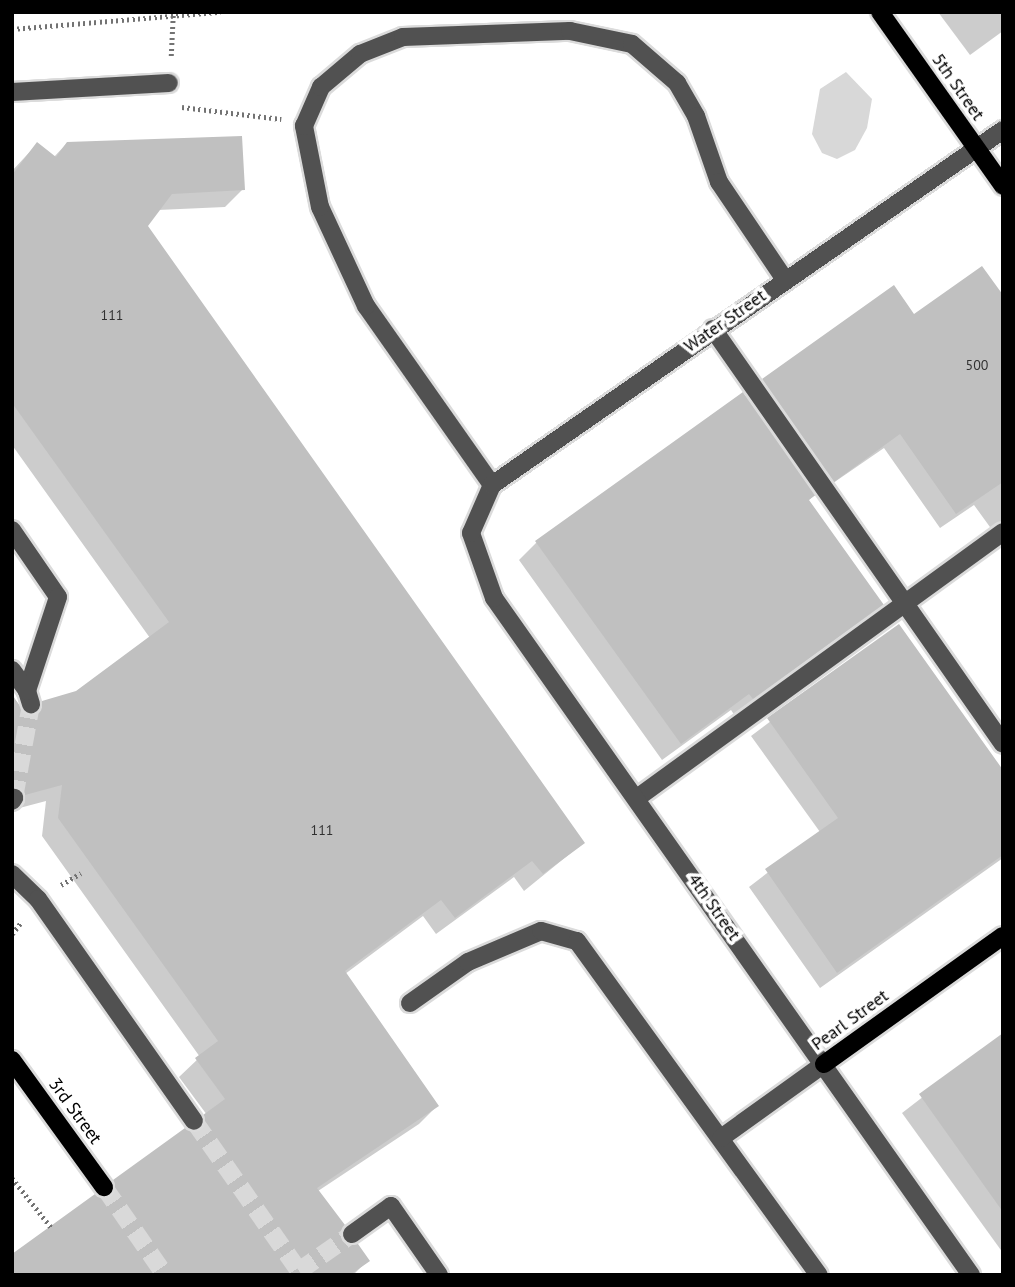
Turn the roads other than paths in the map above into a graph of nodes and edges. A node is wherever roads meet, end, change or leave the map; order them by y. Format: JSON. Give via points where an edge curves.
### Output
{"nodes":[{"id":1,"x":880,"y":12,"type":"edge"},
{"id":2,"x":169,"y":83,"type":"road end"},
{"id":3,"x":12,"y":92,"type":"edge"},
{"id":4,"x":1003,"y":130,"type":"edge"},
{"id":5,"x":976,"y":149,"type":"junction"},
{"id":6,"x":1003,"y":186,"type":"edge"},
{"id":7,"x":785,"y":280,"type":"junction"},
{"id":8,"x":713,"y":329,"type":"junction"},
{"id":9,"x":492,"y":485,"type":"junction"},
{"id":10,"x":12,"y":530,"type":"edge"},
{"id":11,"x":1003,"y":532,"type":"edge"},
{"id":12,"x":905,"y":602,"type":"junction"},
{"id":13,"x":12,"y":670,"type":"edge"},
{"id":14,"x":1003,"y":744,"type":"edge"},
{"id":15,"x":636,"y":798,"type":"junction"},
{"id":16,"x":12,"y":874,"type":"edge"},
{"id":17,"x":1003,"y":936,"type":"edge"},
{"id":18,"x":410,"y":1003,"type":"dead end"},
{"id":19,"x":12,"y":1060,"type":"edge"},
{"id":20,"x":824,"y":1064,"type":"junction"},
{"id":21,"x":194,"y":1121,"type":"tunnel mouth"},
{"id":22,"x":721,"y":1138,"type":"junction"},
{"id":23,"x":104,"y":1187,"type":"tunnel mouth"},
{"id":24,"x":352,"y":1234,"type":"tunnel mouth"},
{"id":25,"x":439,"y":1275,"type":"edge"},
{"id":26,"x":819,"y":1275,"type":"edge"},
{"id":27,"x":971,"y":1275,"type":"edge"}],
"edges":[{"from":1,"to":5,"type":"main road","name":"5th Street"},
{"from":2,"to":3,"type":"street"},
{"from":4,"to":5,"type":"street","name":"Water Street"},
{"from":5,"to":6,"type":"main road","name":"5th Street"},
{"from":5,"to":7,"type":"street","name":"Water Street"},
{"from":7,"to":8,"type":"street","name":"Water Street"},
{"from":7,"to":9,"type":"street","via":[[719,182],[696,116],[677,83],[632,44],[570,31],[403,37],[360,54],[321,87],[304,126],[320,207],[366,306]]},
{"from":8,"to":9,"type":"street","name":"Water Street"},
{"from":8,"to":12,"type":"street"},
{"from":9,"to":15,"type":"street","name":"4th Street","via":[[471,533],[494,598]]},
{"from":10,"to":13,"type":"street","via":[[58,597],[29,697]]},
{"from":11,"to":12,"type":"street"},
{"from":12,"to":14,"type":"street"},
{"from":12,"to":15,"type":"street"},
{"from":15,"to":20,"type":"street","name":"4th Street"},
{"from":16,"to":21,"type":"street","via":[[38,899]]},
{"from":17,"to":20,"type":"main road","name":"Pearl Street"},
{"from":18,"to":22,"type":"street","via":[[468,962],[541,931],[577,942]]},
{"from":19,"to":23,"type":"main road","name":"3rd Street"},
{"from":20,"to":22,"type":"street","name":"Pearl Street"},
{"from":20,"to":27,"type":"street","name":"4th Street"},
{"from":22,"to":26,"type":"street"},
{"from":24,"to":25,"type":"street","via":[[391,1206]]}]}
